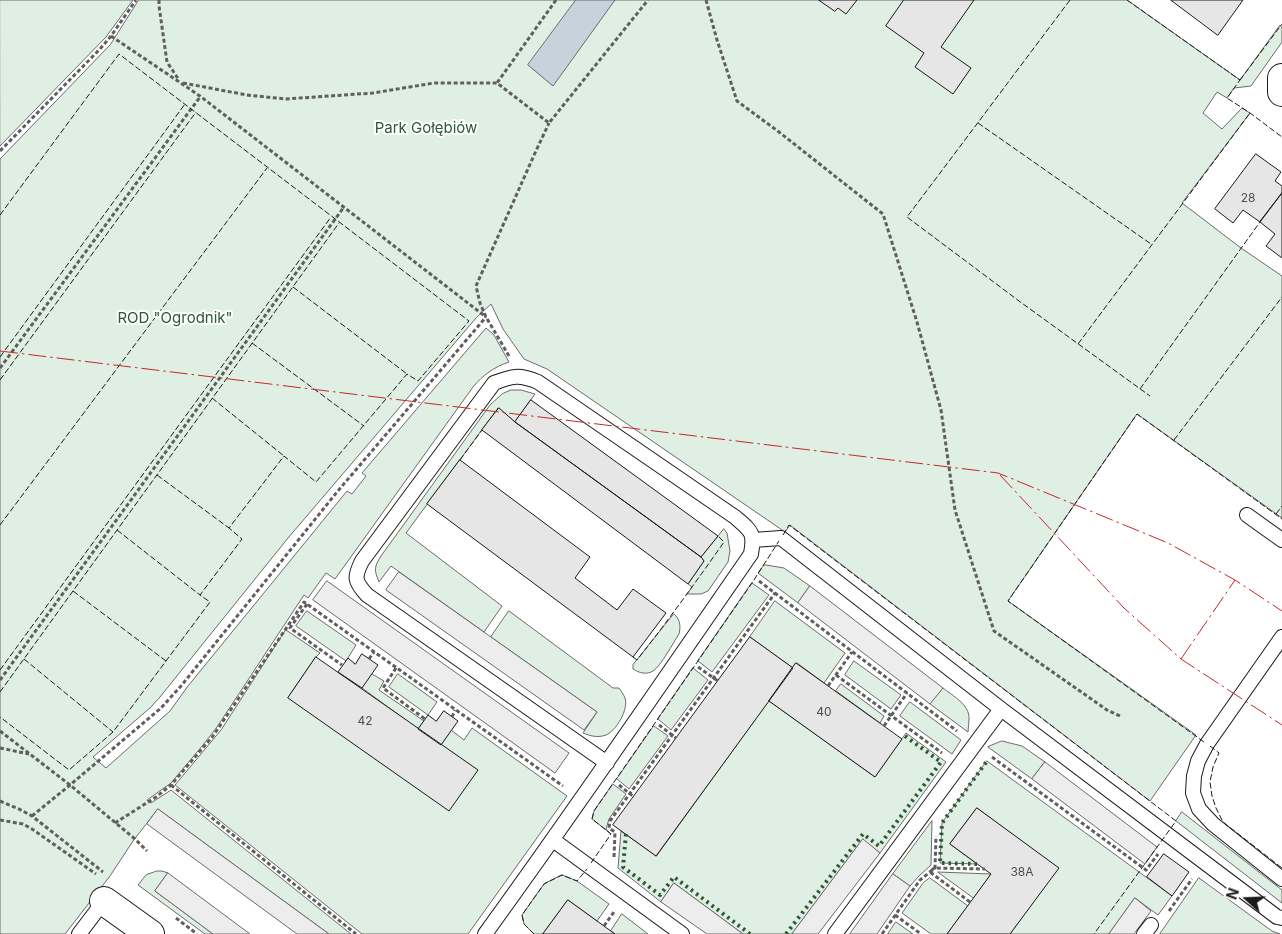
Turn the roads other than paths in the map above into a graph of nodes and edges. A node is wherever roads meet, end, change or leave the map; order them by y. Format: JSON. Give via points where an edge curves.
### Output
{"nodes":[{"id":1,"x":1282,"y":78,"type":"edge"},
{"id":2,"x":1282,"y":92,"type":"edge"},
{"id":3,"x":1246,"y":515,"type":"dead end"},
{"id":4,"x":753,"y":540,"type":"junction"},
{"id":5,"x":1282,"y":540,"type":"edge"},
{"id":6,"x":1282,"y":637,"type":"edge"},
{"id":7,"x":1001,"y":709,"type":"junction"},
{"id":8,"x":607,"y":763,"type":"junction"},
{"id":9,"x":553,"y":840,"type":"junction"},
{"id":10,"x":1282,"y":879,"type":"edge"},
{"id":11,"x":104,"y":901,"type":"joint"},
{"id":12,"x":1282,"y":918,"type":"edge"},
{"id":13,"x":79,"y":934,"type":"edge"},
{"id":14,"x":150,"y":934,"type":"edge"},
{"id":15,"x":485,"y":934,"type":"edge"},
{"id":16,"x":682,"y":934,"type":"edge"},
{"id":17,"x":835,"y":934,"type":"edge"}],
"edges":[{"from":1,"to":2,"type":"street"},
{"from":3,"to":5,"type":"lane"},
{"from":4,"to":7,"type":"lane","via":[[781,538]]},
{"from":4,"to":8,"type":"lane","via":[[751,554]]},
{"from":4,"to":8,"type":"lane","via":[[748,528],[727,512],[538,382],[525,377],[511,377],[494,384],[362,561],[355,579],[366,595]]},
{"from":6,"to":10,"type":"lane","via":[[1207,744],[1198,761],[1193,793],[1199,809],[1212,824]]},
{"from":7,"to":12,"type":"lane"},
{"from":7,"to":17,"type":"lane"},
{"from":8,"to":9,"type":"lane"},
{"from":9,"to":15,"type":"lane"},
{"from":9,"to":16,"type":"lane"},
{"from":11,"to":13,"type":"lane"},
{"from":11,"to":14,"type":"street"}]}
